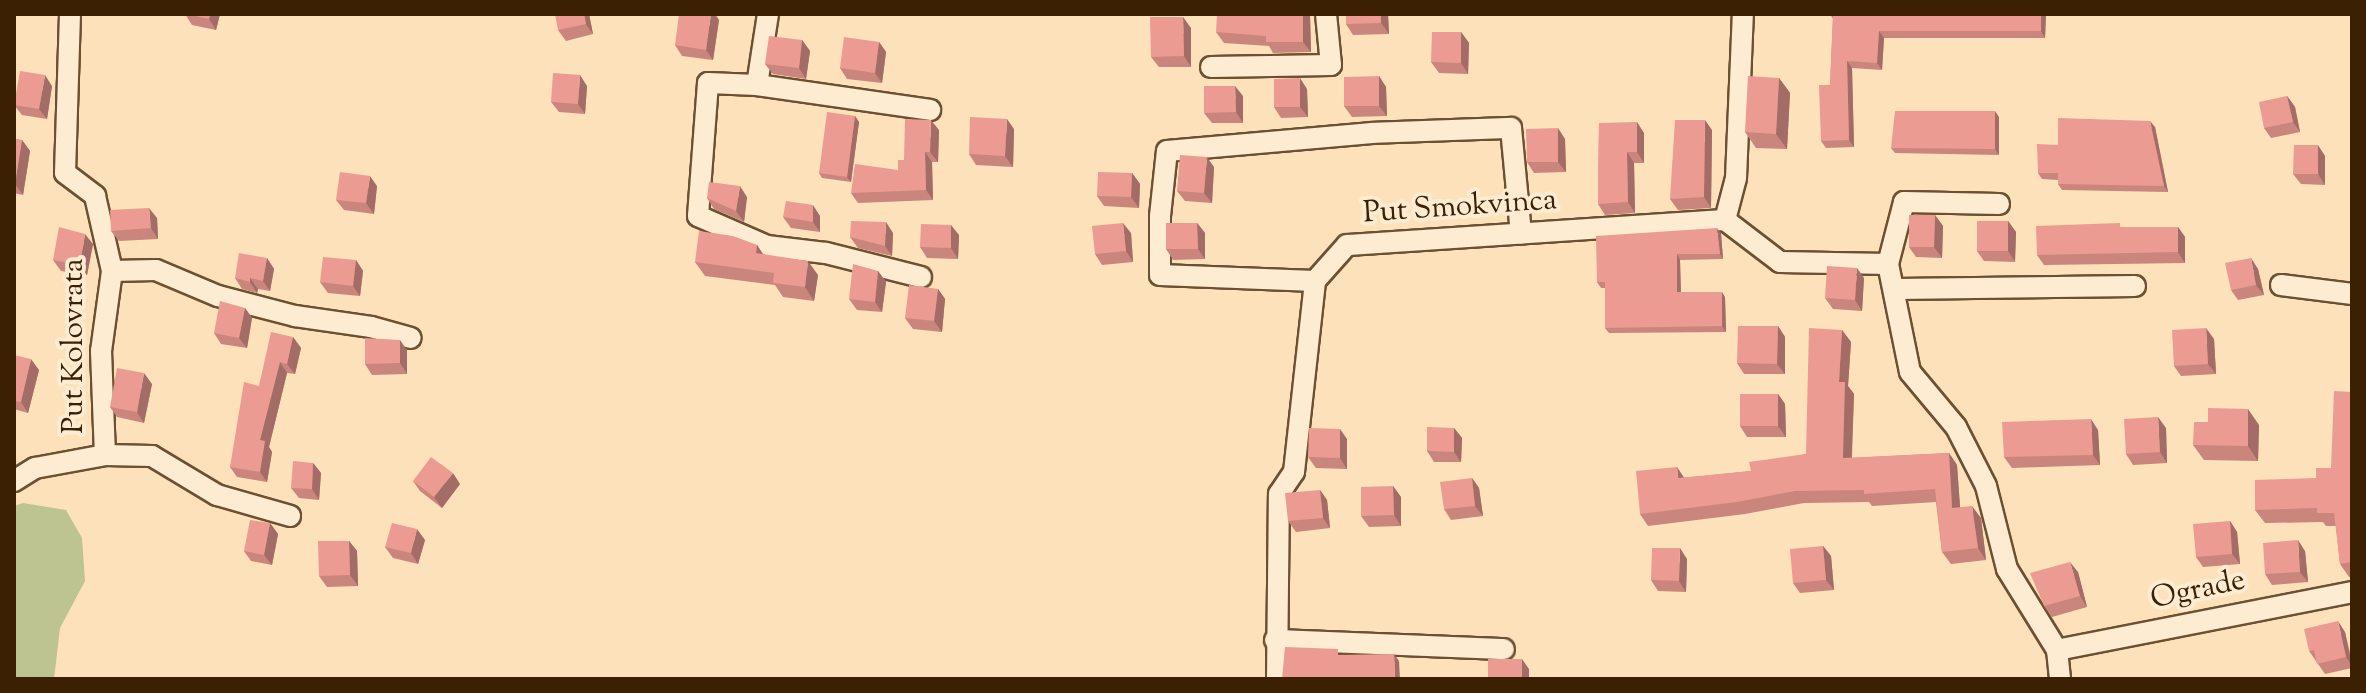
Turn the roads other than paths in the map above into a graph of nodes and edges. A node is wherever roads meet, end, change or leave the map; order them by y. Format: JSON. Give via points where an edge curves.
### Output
{"nodes":[{"id":1,"x":70,"y":14,"type":"edge"},
{"id":2,"x":768,"y":14,"type":"edge"},
{"id":3,"x":1326,"y":14,"type":"edge"},
{"id":4,"x":1743,"y":14,"type":"edge"},
{"id":5,"x":1211,"y":67,"type":"dead end"},
{"id":6,"x":757,"y":85,"type":"junction"},
{"id":7,"x":930,"y":110,"type":"dead end"},
{"id":8,"x":1999,"y":204,"type":"dead end"},
{"id":9,"x":1725,"y":220,"type":"junction"},
{"id":10,"x":1521,"y":234,"type":"junction"},
{"id":11,"x":1888,"y":264,"type":"junction"},
{"id":12,"x":112,"y":271,"type":"junction"},
{"id":13,"x":921,"y":277,"type":"dead end"},
{"id":14,"x":1315,"y":281,"type":"junction"},
{"id":15,"x":2281,"y":285,"type":"dead end"},
{"id":16,"x":2135,"y":286,"type":"dead end"},
{"id":17,"x":1896,"y":289,"type":"junction"},
{"id":18,"x":2352,"y":294,"type":"edge"},
{"id":19,"x":411,"y":338,"type":"dead end"},
{"id":20,"x":105,"y":455,"type":"junction"},
{"id":21,"x":14,"y":481,"type":"edge"},
{"id":22,"x":290,"y":516,"type":"dead end"},
{"id":23,"x":2352,"y":592,"type":"edge"},
{"id":24,"x":1275,"y":640,"type":"junction"},
{"id":25,"x":1504,"y":649,"type":"dead end"},
{"id":26,"x":2057,"y":650,"type":"junction"},
{"id":27,"x":1277,"y":679,"type":"edge"},
{"id":28,"x":2060,"y":679,"type":"edge"}],
"edges":[{"from":1,"to":12,"type":"street","name":"Put Kolovrata","via":[[65,173],[95,196]]},
{"from":2,"to":6,"type":"street"},
{"from":3,"to":5,"type":"street","via":[[1331,65]]},
{"from":4,"to":9,"type":"street","via":[[1736,178]]},
{"from":6,"to":7,"type":"street"},
{"from":6,"to":13,"type":"street","via":[[708,83],[698,216],[767,246],[826,253]]},
{"from":8,"to":11,"type":"street","via":[[1904,202]]},
{"from":9,"to":10,"type":"street","name":"Put Smokvinca"},
{"from":9,"to":11,"type":"street","via":[[1780,262]]},
{"from":10,"to":14,"type":"street","name":"Put Smokvinca","via":[[1347,245]]},
{"from":10,"to":14,"type":"street","via":[[1511,128],[1372,133],[1167,151],[1160,275]]},
{"from":11,"to":17,"type":"street"},
{"from":12,"to":19,"type":"street","via":[[156,270],[218,296]]},
{"from":12,"to":20,"type":"street","name":"Put Kolovrata","via":[[101,351]]},
{"from":14,"to":24,"type":"street","via":[[1294,472],[1279,494]]},
{"from":15,"to":18,"type":"street"},
{"from":16,"to":17,"type":"street"},
{"from":17,"to":26,"type":"street","via":[[1910,372],[1956,427],[1986,486],[2007,569]]},
{"from":20,"to":21,"type":"street","name":"Put Kolovrata","via":[[35,468]]},
{"from":20,"to":22,"type":"street","name":"Put Kolovrata","via":[[152,456],[217,495]]},
{"from":23,"to":26,"type":"street","name":"Ograde"},
{"from":24,"to":25,"type":"street"},
{"from":24,"to":27,"type":"street"},
{"from":26,"to":28,"type":"street"}]}
